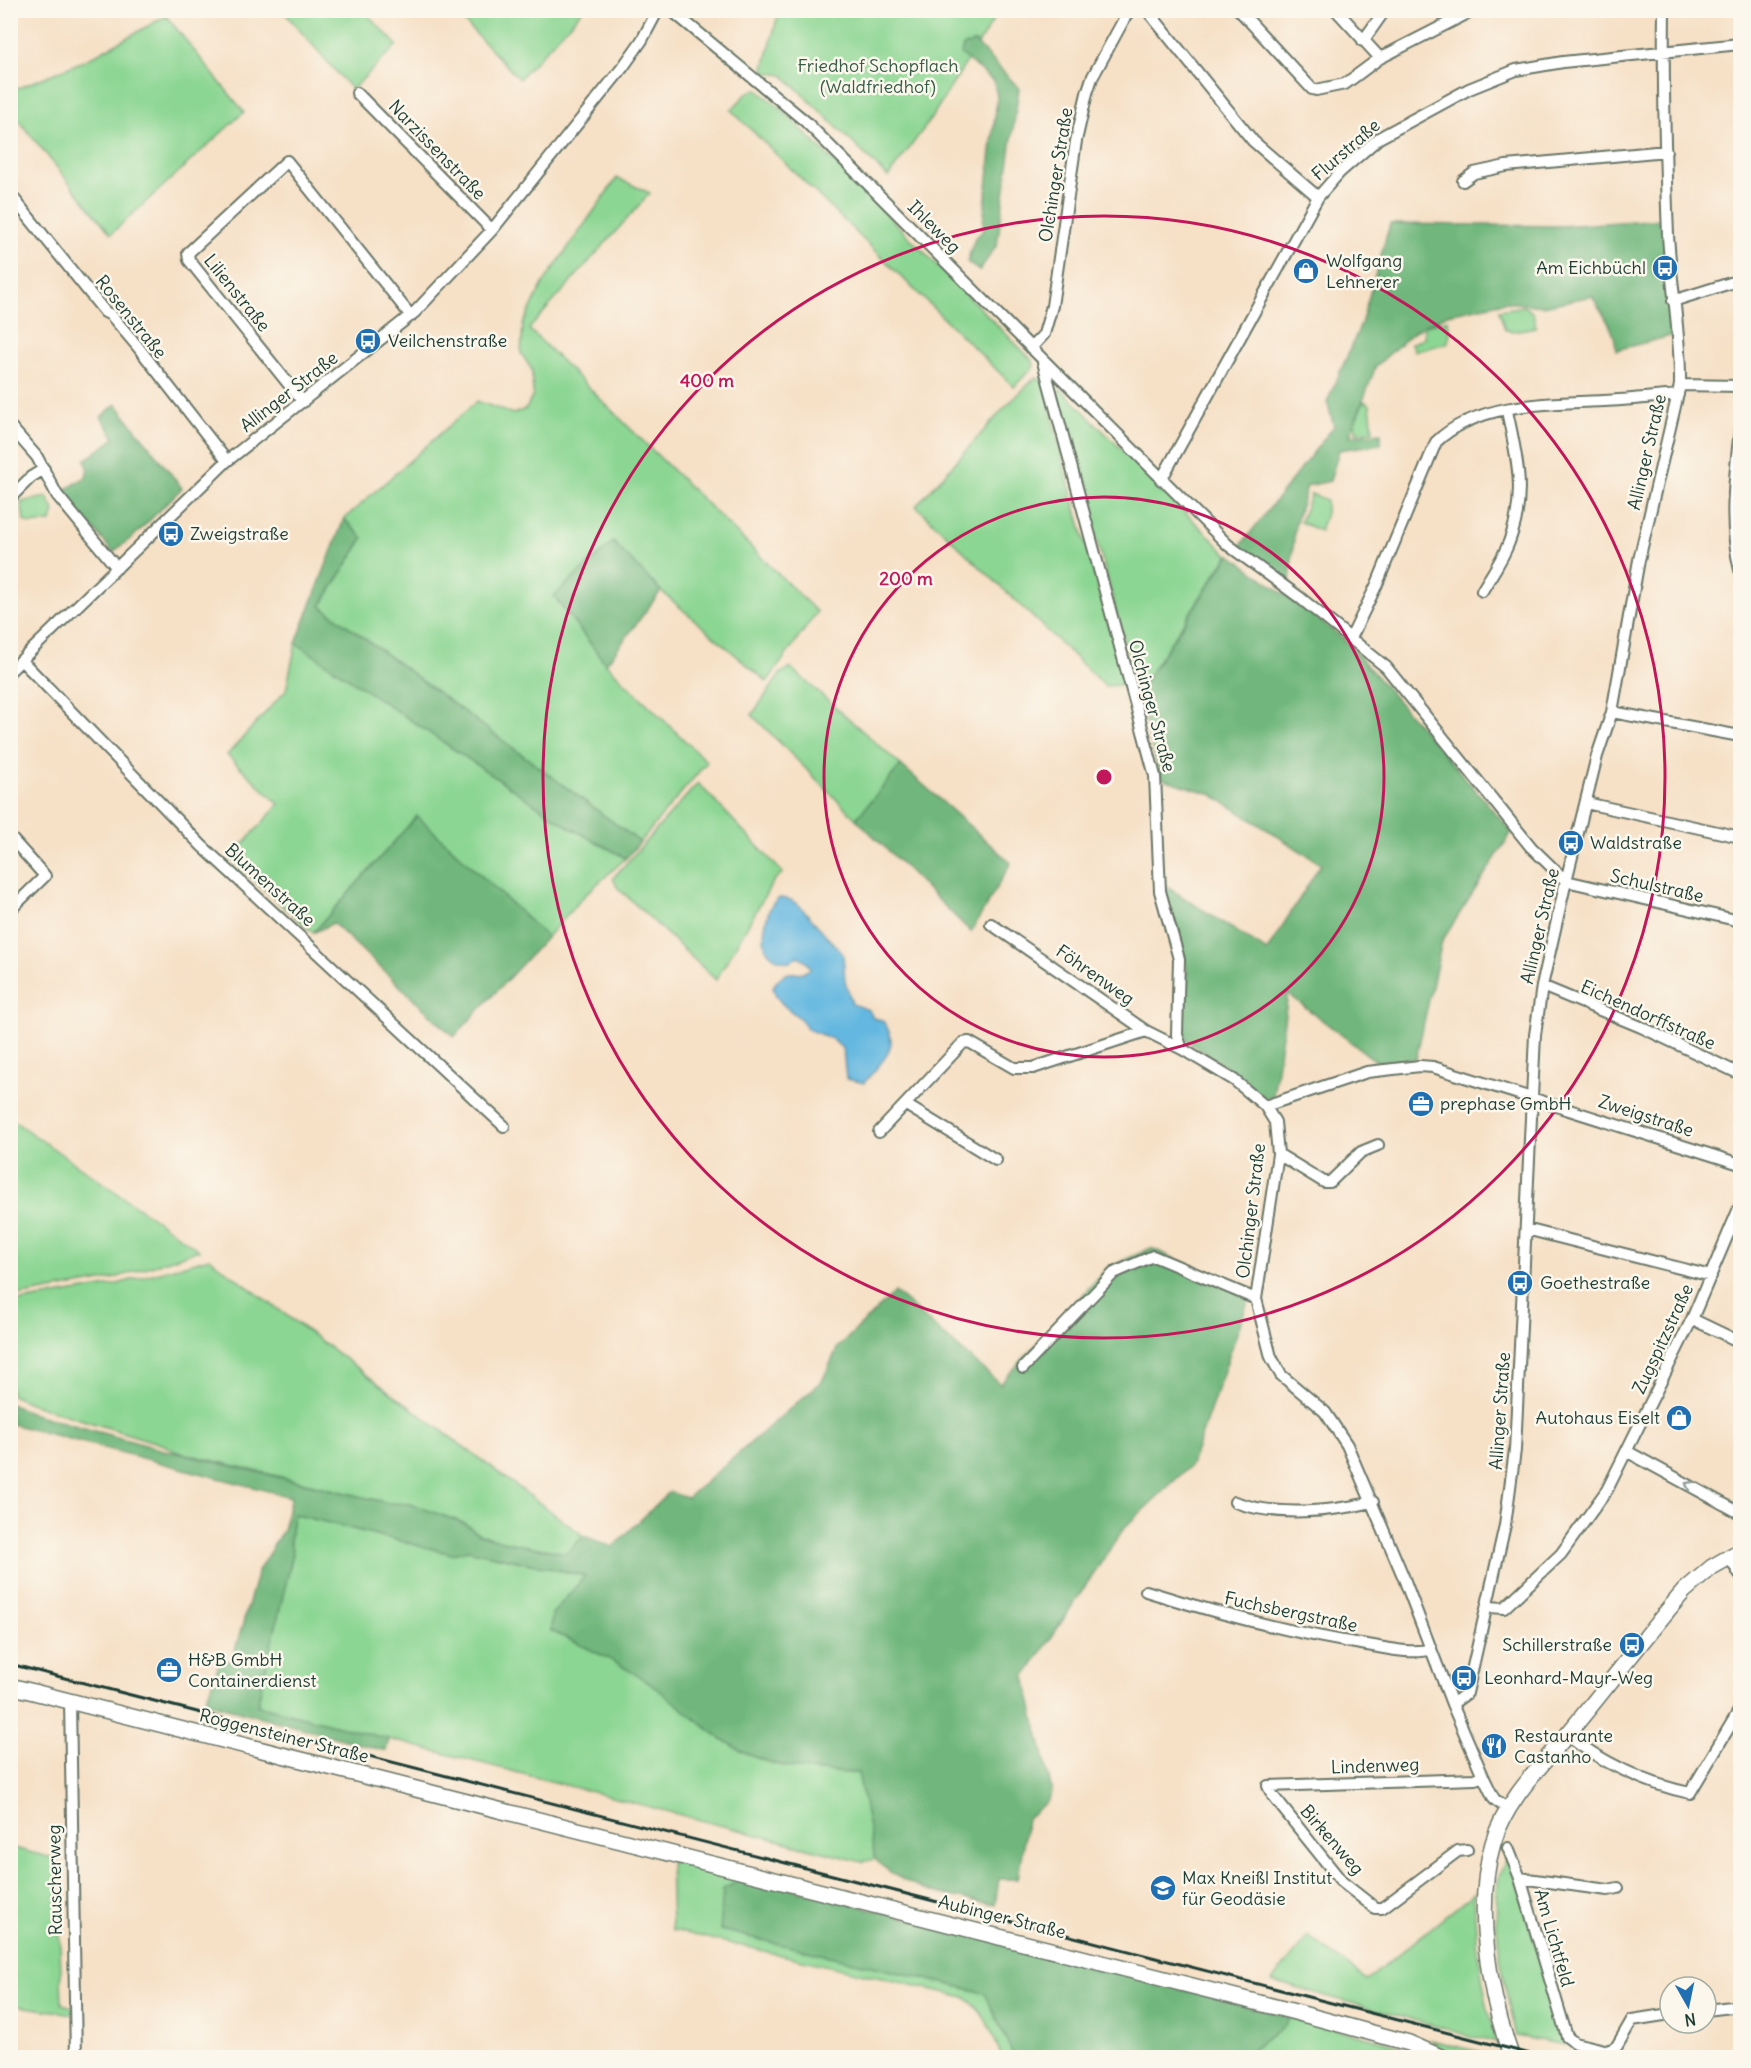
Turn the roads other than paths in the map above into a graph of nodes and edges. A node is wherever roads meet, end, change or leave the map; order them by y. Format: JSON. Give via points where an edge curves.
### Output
{"nodes":[{"id":1,"x":658,"y":10,"type":"edge"},
{"id":2,"x":671,"y":10,"type":"edge"},
{"id":3,"x":1128,"y":10,"type":"edge"},
{"id":4,"x":1147,"y":10,"type":"edge"},
{"id":5,"x":1336,"y":10,"type":"edge"},
{"id":6,"x":1385,"y":10,"type":"edge"},
{"id":7,"x":1474,"y":10,"type":"edge"},
{"id":8,"x":1664,"y":10,"type":"edge"},
{"id":9,"x":1240,"y":11,"type":"edge"},
{"id":10,"x":1363,"y":41,"type":"junction"},
{"id":11,"x":1740,"y":44,"type":"edge"},
{"id":12,"x":1663,"y":52,"type":"junction"},
{"id":13,"x":1380,"y":58,"type":"junction"},
{"id":14,"x":357,"y":93,"type":"dead end"},
{"id":15,"x":1666,"y":151,"type":"junction"},
{"id":16,"x":1463,"y":181,"type":"dead end"},
{"id":17,"x":10,"y":194,"type":"edge"},
{"id":18,"x":1318,"y":196,"type":"junction"},
{"id":19,"x":492,"y":230,"type":"junction"},
{"id":20,"x":1740,"y":280,"type":"edge"},
{"id":21,"x":1673,"y":301,"type":"junction"},
{"id":22,"x":411,"y":316,"type":"junction"},
{"id":23,"x":1030,"y":348,"type":"junction"},
{"id":24,"x":1043,"y":362,"type":"junction"},
{"id":25,"x":1740,"y":386,"type":"edge"},
{"id":26,"x":1679,"y":390,"type":"junction"},
{"id":27,"x":303,"y":402,"type":"junction"},
{"id":28,"x":1507,"y":411,"type":"junction"},
{"id":29,"x":10,"y":426,"type":"edge"},
{"id":30,"x":1740,"y":429,"type":"edge"},
{"id":31,"x":227,"y":461,"type":"junction"},
{"id":32,"x":44,"y":469,"type":"junction"},
{"id":33,"x":1738,"y":473,"type":"edge"},
{"id":34,"x":1161,"y":480,"type":"junction"},
{"id":35,"x":10,"y":498,"type":"edge"},
{"id":36,"x":117,"y":568,"type":"junction"},
{"id":37,"x":1740,"y":570,"type":"edge"},
{"id":38,"x":1482,"y":591,"type":"dead end"},
{"id":39,"x":1351,"y":638,"type":"junction"},
{"id":40,"x":22,"y":661,"type":"junction"},
{"id":41,"x":10,"y":671,"type":"edge"},
{"id":42,"x":1612,"y":712,"type":"junction"},
{"id":43,"x":1740,"y":735,"type":"edge"},
{"id":44,"x":1586,"y":802,"type":"junction"},
{"id":45,"x":10,"y":837,"type":"edge"},
{"id":46,"x":1740,"y":837,"type":"edge"},
{"id":47,"x":1566,"y":881,"type":"junction"},
{"id":48,"x":10,"y":910,"type":"edge"},
{"id":49,"x":1740,"y":921,"type":"edge"},
{"id":50,"x":991,"y":924,"type":"dead end"},
{"id":51,"x":1542,"y":986,"type":"junction"},
{"id":52,"x":1146,"y":1031,"type":"junction"},
{"id":53,"x":1182,"y":1049,"type":"junction"},
{"id":54,"x":1740,"y":1074,"type":"edge"},
{"id":55,"x":1533,"y":1097,"type":"junction"},
{"id":56,"x":906,"y":1105,"type":"junction"},
{"id":57,"x":1265,"y":1106,"type":"junction"},
{"id":58,"x":504,"y":1126,"type":"dead end"},
{"id":59,"x":879,"y":1132,"type":"dead end"},
{"id":60,"x":1378,"y":1145,"type":"dead end"},
{"id":61,"x":1278,"y":1154,"type":"junction"},
{"id":62,"x":996,"y":1160,"type":"dead end"},
{"id":63,"x":1740,"y":1164,"type":"edge"},
{"id":64,"x":1739,"y":1211,"type":"edge"},
{"id":65,"x":1526,"y":1229,"type":"junction"},
{"id":66,"x":1711,"y":1276,"type":"junction"},
{"id":67,"x":1256,"y":1299,"type":"junction"},
{"id":68,"x":1692,"y":1319,"type":"junction"},
{"id":69,"x":1740,"y":1342,"type":"edge"},
{"id":70,"x":1023,"y":1368,"type":"dead end"},
{"id":71,"x":1628,"y":1452,"type":"junction"},
{"id":72,"x":1235,"y":1502,"type":"dead end"},
{"id":73,"x":1373,"y":1502,"type":"junction"},
{"id":74,"x":1740,"y":1513,"type":"edge"},
{"id":75,"x":1735,"y":1554,"type":"edge"},
{"id":76,"x":1740,"y":1575,"type":"edge"},
{"id":77,"x":1146,"y":1591,"type":"dead end"},
{"id":78,"x":1489,"y":1607,"type":"junction"},
{"id":79,"x":1431,"y":1649,"type":"junction"},
{"id":80,"x":10,"y":1686,"type":"edge"},
{"id":81,"x":70,"y":1701,"type":"junction"},
{"id":82,"x":1452,"y":1704,"type":"junction"},
{"id":83,"x":1740,"y":1709,"type":"edge"},
{"id":84,"x":1567,"y":1735,"type":"junction"},
{"id":85,"x":1483,"y":1776,"type":"junction"},
{"id":86,"x":1268,"y":1786,"type":"joint"},
{"id":87,"x":1509,"y":1810,"type":"junction"},
{"id":88,"x":550,"y":1822,"type":"joint"},
{"id":89,"x":1508,"y":1848,"type":"dead end"},
{"id":90,"x":1467,"y":1850,"type":"dead end"},
{"id":91,"x":1520,"y":1878,"type":"junction"},
{"id":92,"x":1618,"y":1888,"type":"dead end"},
{"id":93,"x":1740,"y":2006,"type":"edge"},
{"id":94,"x":1718,"y":2009,"type":"edge"},
{"id":95,"x":1658,"y":2016,"type":"edge"},
{"id":96,"x":76,"y":2058,"type":"edge"},
{"id":97,"x":1443,"y":2058,"type":"edge"},
{"id":98,"x":1512,"y":2058,"type":"edge"}],
"edges":[{"from":1,"to":19,"type":"street","name":"Allinger Straße","via":[[623,67]]},
{"from":2,"to":23,"type":"street","name":"Ihleweg","via":[[805,121]]},
{"from":3,"to":23,"type":"street","name":"Olchinger Straße","via":[[1087,93],[1075,144],[1052,306],[1044,334]]},
{"from":4,"to":18,"type":"street","via":[[1253,141]]},
{"from":5,"to":10,"type":"street"},
{"from":6,"to":10,"type":"street"},
{"from":7,"to":13,"type":"street"},
{"from":8,"to":12,"type":"street","name":"Allinger Straße"},
{"from":9,"to":13,"type":"street","via":[[1312,89],[1345,84]]},
{"from":10,"to":13,"type":"street"},
{"from":11,"to":12,"type":"street","name":"Flurstraße"},
{"from":12,"to":15,"type":"street","name":"Allinger Straße"},
{"from":12,"to":18,"type":"street","name":"Flurstraße","via":[[1516,70],[1469,88],[1379,138]]},
{"from":14,"to":19,"type":"street","name":"Narzissenstraße"},
{"from":15,"to":16,"type":"street","via":[[1506,166],[1474,173]]},
{"from":15,"to":21,"type":"street","name":"Allinger Straße"},
{"from":17,"to":31,"type":"street","name":"Rosenstraße"},
{"from":18,"to":34,"type":"street","name":"Flurstraße"},
{"from":19,"to":22,"type":"street","name":"Allinger Straße"},
{"from":20,"to":21,"type":"street"},
{"from":21,"to":26,"type":"street","name":"Allinger Straße","via":[[1681,356]]},
{"from":22,"to":27,"type":"street","name":"Allinger Straße"},
{"from":22,"to":27,"type":"street","name":"Lilienstraße","via":[[287,161],[188,253],[189,260]]},
{"from":23,"to":24,"type":"street","name":"Ihleweg"},
{"from":24,"to":34,"type":"street","name":"Ihleweg"},
{"from":24,"to":53,"type":"street","name":"Olchinger Straße","via":[[1155,776],[1160,891],[1179,959],[1175,1013]]},
{"from":25,"to":26,"type":"street"},
{"from":26,"to":28,"type":"street","via":[[1554,402]]},
{"from":26,"to":42,"type":"street","name":"Allinger Straße","via":[[1639,560]]},
{"from":27,"to":31,"type":"street","name":"Allinger Straße"},
{"from":28,"to":38,"type":"street","via":[[1521,481],[1518,509],[1509,543]]},
{"from":28,"to":39,"type":"street","via":[[1462,423],[1436,442]]},
{"from":29,"to":32,"type":"street"},
{"from":30,"to":33,"type":"street"},
{"from":31,"to":36,"type":"street","name":"Allinger Straße"},
{"from":32,"to":35,"type":"street"},
{"from":32,"to":36,"type":"street","via":[[57,495]]},
{"from":33,"to":37,"type":"street","via":[[1732,501]]},
{"from":34,"to":39,"type":"street","via":[[1228,545]]},
{"from":36,"to":40,"type":"street","name":"Allinger Straße"},
{"from":39,"to":47,"type":"street","via":[[1386,667],[1531,847]]},
{"from":40,"to":41,"type":"street","name":"Allinger Straße"},
{"from":40,"to":58,"type":"street","name":"Blumenstraße","via":[[202,846]]},
{"from":42,"to":43,"type":"street"},
{"from":42,"to":44,"type":"street","name":"Allinger Straße"},
{"from":44,"to":46,"type":"street"},
{"from":44,"to":47,"type":"street","name":"Allinger Straße"},
{"from":45,"to":48,"type":"street","via":[[45,876]]},
{"from":47,"to":49,"type":"street","name":"Schulstraße"},
{"from":47,"to":51,"type":"street","name":"Allinger Straße"},
{"from":50,"to":52,"type":"street","name":"Föhrenweg"},
{"from":51,"to":54,"type":"street","name":"Eichendorffstraße"},
{"from":51,"to":55,"type":"street","name":"Allinger Straße","via":[[1535,1035]]},
{"from":52,"to":53,"type":"street","name":"Föhrenweg"},
{"from":52,"to":56,"type":"street","via":[[1033,1068],[1014,1068],[969,1042],[963,1043]]},
{"from":53,"to":57,"type":"street","name":"Olchinger Straße","via":[[1234,1080]]},
{"from":55,"to":57,"type":"street","name":"Zweigstraße","via":[[1420,1066],[1367,1072]]},
{"from":55,"to":63,"type":"street","name":"Zweigstraße"},
{"from":55,"to":65,"type":"street","name":"Allinger Straße"},
{"from":56,"to":59,"type":"street"},
{"from":56,"to":62,"type":"street"},
{"from":57,"to":61,"type":"street","name":"Olchinger Straße","via":[[1275,1122]]},
{"from":60,"to":61,"type":"street","via":[[1361,1152],[1330,1182]]},
{"from":61,"to":67,"type":"street","name":"Olchinger Straße"},
{"from":64,"to":66,"type":"street","name":"Zugspitzstraße"},
{"from":65,"to":66,"type":"street"},
{"from":65,"to":78,"type":"street","name":"Allinger Straße","via":[[1517,1425],[1505,1525]]},
{"from":66,"to":68,"type":"street","name":"Zugspitzstraße"},
{"from":67,"to":70,"type":"street","via":[[1153,1256],[1114,1273]]},
{"from":67,"to":73,"type":"street","name":"Olchinger Straße","via":[[1275,1366],[1335,1424]]},
{"from":68,"to":69,"type":"street"},
{"from":68,"to":71,"type":"street","name":"Zugspitzstraße"},
{"from":74,"to":71,"type":"street","one_way":true},
{"from":71,"to":78,"type":"street","name":"Zugspitzstraße","via":[[1604,1496],[1561,1554],[1509,1605]]},
{"from":72,"to":73,"type":"street","via":[[1274,1512]]},
{"from":73,"to":79,"type":"street","name":"Olchinger Straße"},
{"from":75,"to":76,"type":"street"},
{"from":75,"to":84,"type":"street","via":[[1684,1591]]},
{"from":77,"to":79,"type":"street","name":"Fuchsbergstraße","via":[[1223,1616],[1316,1637],[1393,1649]]},
{"from":78,"to":82,"type":"street","name":"Allinger Straße","via":[[1467,1693]]},
{"from":79,"to":82,"type":"street","name":"Olchinger Straße"},
{"from":80,"to":81,"type":"street","name":"Roggensteiner Straße"},
{"from":81,"to":88,"type":"street","name":"Roggensteiner Straße"},
{"from":81,"to":96,"type":"street","name":"Rauscherweg"},
{"from":82,"to":85,"type":"street","name":"Olchinger Straße"},
{"from":83,"to":84,"type":"street","via":[[1690,1793],[1630,1772],[1591,1753]]},
{"from":84,"to":87,"type":"street"},
{"from":85,"to":86,"type":"street","name":"Lindenweg"},
{"from":85,"to":87,"type":"street","name":"Olchinger Straße","via":[[1494,1798]]},
{"from":86,"to":90,"type":"street","name":"Birkenweg","via":[[1342,1882],[1375,1908],[1382,1908],[1458,1851]]},
{"from":87,"to":98,"type":"street","via":[[1493,1843],[1486,1876],[1489,1966],[1497,2011]]},
{"from":88,"to":97,"type":"street","name":"Aubinger Straße","via":[[1294,2012],[1409,2043]]},
{"from":89,"to":91,"type":"street","name":"Am Lichtfeld"},
{"from":91,"to":92,"type":"street","via":[[1608,1890]]},
{"from":91,"to":95,"type":"street","name":"Am Lichtfeld","via":[[1567,2037],[1575,2043],[1614,2050],[1632,2020]]},
{"from":93,"to":94,"type":"street"}]}
